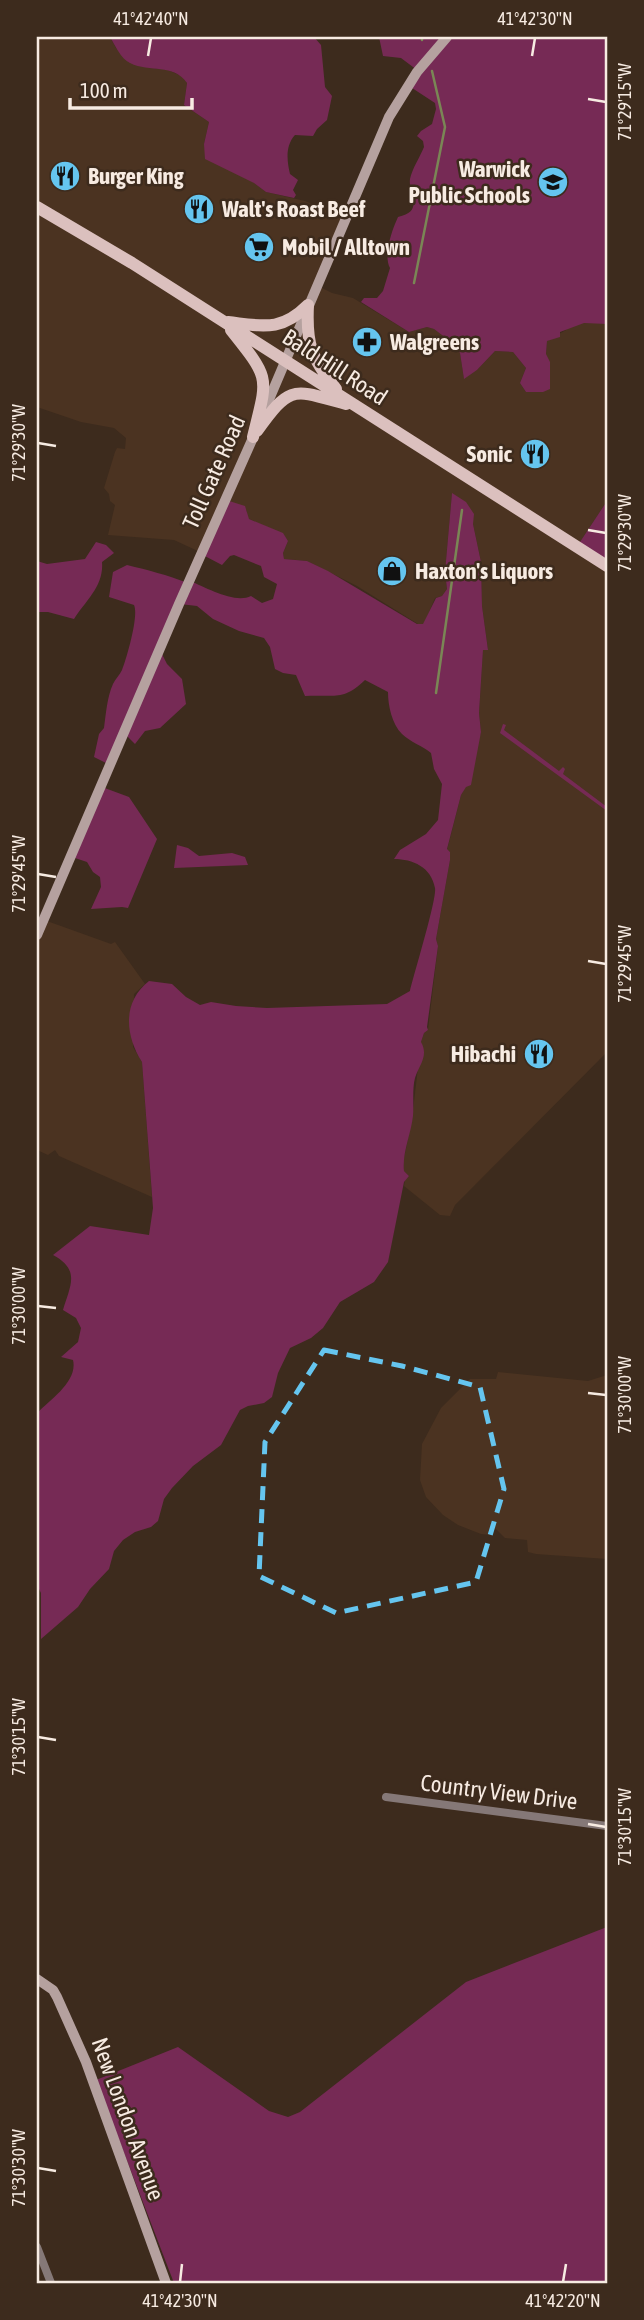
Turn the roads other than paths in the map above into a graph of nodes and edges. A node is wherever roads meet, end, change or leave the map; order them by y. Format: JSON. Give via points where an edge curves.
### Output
{"nodes":[{"id":1,"x":447,"y":37,"type":"edge"},
{"id":2,"x":37,"y":207,"type":"edge"},
{"id":3,"x":308,"y":305,"type":"junction"},
{"id":4,"x":224,"y":321,"type":"junction"},
{"id":5,"x":286,"y":360,"type":"junction"},
{"id":6,"x":343,"y":397,"type":"junction"},
{"id":7,"x":359,"y":407,"type":"junction"},
{"id":8,"x":253,"y":437,"type":"junction"},
{"id":9,"x":607,"y":566,"type":"edge"},
{"id":10,"x":37,"y":935,"type":"edge"},
{"id":11,"x":386,"y":1797,"type":"dead end"},
{"id":12,"x":607,"y":1826,"type":"edge"},
{"id":13,"x":37,"y":1979,"type":"edge"},
{"id":14,"x":37,"y":2247,"type":"edge"},
{"id":15,"x":49,"y":2281,"type":"edge"},
{"id":16,"x":166,"y":2283,"type":"edge"}],
"edges":[{"from":1,"to":3,"type":"main road","name":"Toll Gate Road","via":[[417,72],[389,117]]},
{"from":2,"to":4,"type":"main road","name":"Bald Hill Road"},
{"from":3,"to":4,"type":"main road","via":[[279,325]]},
{"from":3,"to":5,"type":"main road","name":"Toll Gate Road"},
{"from":3,"to":6,"type":"main road","via":[[310,349]]},
{"from":4,"to":5,"type":"main road","name":"Bald Hill Road"},
{"from":4,"to":8,"type":"main road","via":[[263,375],[264,392]]},
{"from":5,"to":6,"type":"main road","name":"Bald Hill Road"},
{"from":5,"to":8,"type":"main road","name":"Toll Gate Road"},
{"from":6,"to":7,"type":"main road","name":"Bald Hill Road"},
{"from":7,"to":8,"type":"main road","via":[[307,393],[290,394]]},
{"from":7,"to":9,"type":"main road","name":"Bald Hill Road"},
{"from":8,"to":10,"type":"main road","name":"Toll Gate Road"},
{"from":11,"to":12,"type":"street","name":"Country View Drive"},
{"from":13,"to":16,"type":"main road","name":"New London Avenue","via":[[53,1990],[86,2062]]},
{"from":14,"to":15,"type":"street"}]}
